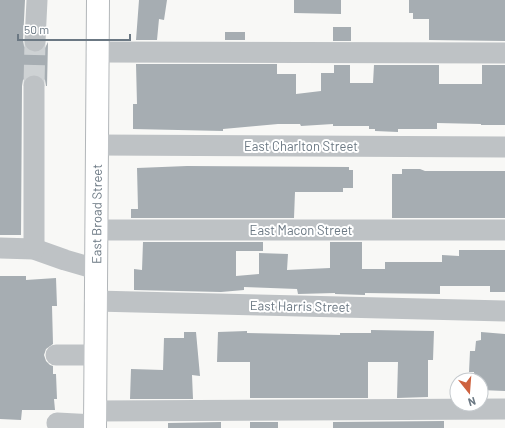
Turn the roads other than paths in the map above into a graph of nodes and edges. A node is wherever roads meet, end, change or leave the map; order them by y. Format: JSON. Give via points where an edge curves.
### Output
{"nodes":[{"id":1,"x":37,"y":0,"type":"edge"},
{"id":2,"x":98,"y":0,"type":"edge"},
{"id":3,"x":35,"y":41,"type":"tunnel mouth"},
{"id":4,"x":97,"y":52,"type":"junction"},
{"id":5,"x":505,"y":53,"type":"edge"},
{"id":6,"x":34,"y":86,"type":"tunnel mouth"},
{"id":7,"x":97,"y":145,"type":"junction"},
{"id":8,"x":505,"y":147,"type":"edge"},
{"id":9,"x":96,"y":230,"type":"junction"},
{"id":10,"x":505,"y":230,"type":"edge"},
{"id":11,"x":18,"y":248,"type":"edge"},
{"id":12,"x":96,"y":268,"type":"junction"},
{"id":13,"x":96,"y":301,"type":"junction"},
{"id":14,"x":505,"y":311,"type":"edge"},
{"id":15,"x":56,"y":355,"type":"dead end"},
{"id":16,"x":95,"y":355,"type":"junction"},
{"id":17,"x":505,"y":409,"type":"edge"},
{"id":18,"x":94,"y":422,"type":"edge"},
{"id":19,"x":57,"y":423,"type":"dead end"}],
"edges":[{"from":1,"to":3,"type":"street"},
{"from":2,"to":4,"type":"main road","name":"East Broad Street"},
{"from":4,"to":5,"type":"street"},
{"from":4,"to":7,"type":"main road","name":"East Broad Street"},
{"from":6,"to":11,"type":"street","via":[[34,160]]},
{"from":7,"to":8,"type":"street","name":"East Charlton Street"},
{"from":7,"to":9,"type":"main road","name":"East Broad Street"},
{"from":9,"to":10,"type":"street","name":"East Macon Street"},
{"from":9,"to":12,"type":"main road","name":"East Broad Street"},
{"from":11,"to":12,"type":"street"},
{"from":12,"to":13,"type":"main road","name":"East Broad Street"},
{"from":13,"to":14,"type":"street","name":"East Harris Street"},
{"from":13,"to":16,"type":"main road","name":"East Broad Street"},
{"from":15,"to":16,"type":"street"},
{"from":16,"to":18,"type":"main road","name":"East Broad Street"},
{"from":17,"to":18,"type":"street"},
{"from":18,"to":19,"type":"street"}]}
